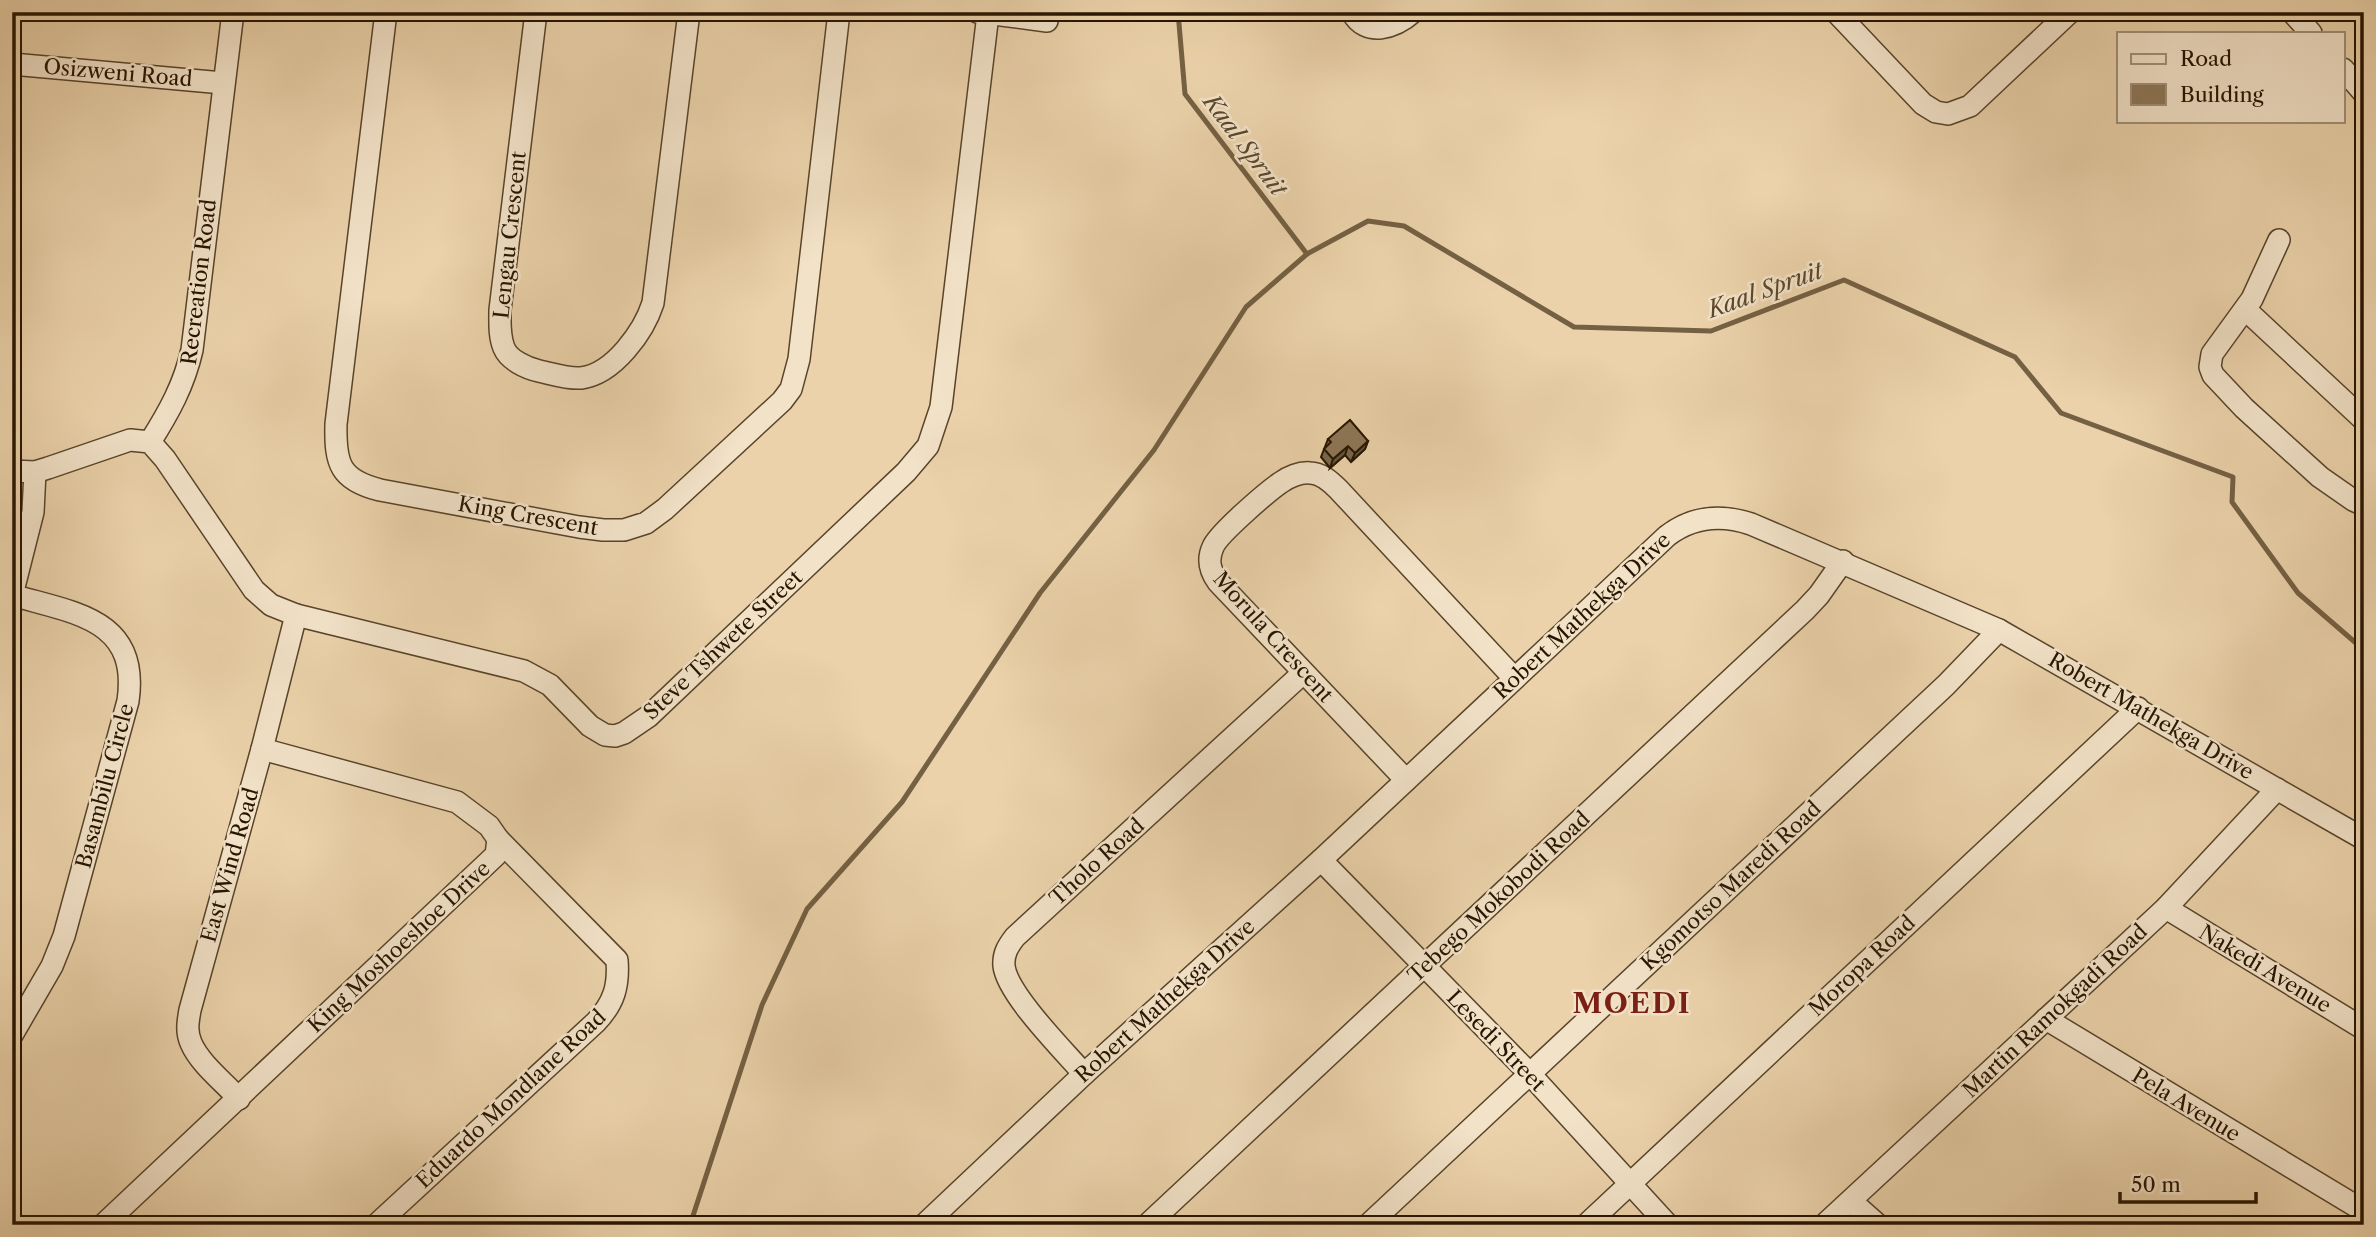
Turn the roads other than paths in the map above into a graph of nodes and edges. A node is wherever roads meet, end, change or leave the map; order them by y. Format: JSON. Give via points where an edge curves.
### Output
{"nodes":[{"id":1,"x":233,"y":12,"type":"edge"},
{"id":2,"x":386,"y":12,"type":"edge"},
{"id":3,"x":536,"y":12,"type":"edge"},
{"id":4,"x":689,"y":12,"type":"edge"},
{"id":5,"x":839,"y":12,"type":"edge"},
{"id":6,"x":1352,"y":12,"type":"edge"},
{"id":7,"x":1413,"y":12,"type":"edge"},
{"id":8,"x":1836,"y":12,"type":"edge"},
{"id":9,"x":2292,"y":12,"type":"edge"},
{"id":10,"x":993,"y":14,"type":"edge"},
{"id":11,"x":2061,"y":15,"type":"edge"},
{"id":12,"x":1047,"y":21,"type":"dead end"},
{"id":13,"x":2310,"y":32,"type":"edge"},
{"id":14,"x":12,"y":64,"type":"edge"},
{"id":15,"x":2344,"y":70,"type":"edge"},
{"id":16,"x":223,"y":83,"type":"junction"},
{"id":17,"x":2362,"y":88,"type":"edge"},
{"id":18,"x":2279,"y":240,"type":"dead end"},
{"id":19,"x":2246,"y":310,"type":"junction"},
{"id":20,"x":2364,"y":420,"type":"edge"},
{"id":21,"x":150,"y":442,"type":"junction"},
{"id":22,"x":12,"y":471,"type":"edge"},
{"id":23,"x":35,"y":472,"type":"junction"},
{"id":24,"x":2364,"y":505,"type":"edge"},
{"id":25,"x":1843,"y":561,"type":"junction"},
{"id":26,"x":12,"y":595,"type":"edge"},
{"id":27,"x":296,"y":615,"type":"junction"},
{"id":28,"x":1999,"y":630,"type":"junction"},
{"id":29,"x":1303,"y":673,"type":"junction"},
{"id":30,"x":1514,"y":678,"type":"junction"},
{"id":31,"x":2138,"y":708,"type":"junction"},
{"id":32,"x":262,"y":750,"type":"junction"},
{"id":33,"x":1406,"y":780,"type":"junction"},
{"id":34,"x":2277,"y":789,"type":"junction"},
{"id":35,"x":498,"y":839,"type":"junction"},
{"id":36,"x":2364,"y":839,"type":"edge"},
{"id":37,"x":1321,"y":860,"type":"junction"},
{"id":38,"x":2166,"y":908,"type":"junction"},
{"id":39,"x":1424,"y":967,"type":"junction"},
{"id":40,"x":2046,"y":1019,"type":"junction"},
{"id":41,"x":2364,"y":1029,"type":"edge"},
{"id":42,"x":12,"y":1035,"type":"edge"},
{"id":43,"x":1084,"y":1074,"type":"junction"},
{"id":44,"x":1530,"y":1074,"type":"junction"},
{"id":45,"x":239,"y":1098,"type":"junction"},
{"id":46,"x":1630,"y":1183,"type":"junction"},
{"id":47,"x":1851,"y":1201,"type":"junction"},
{"id":48,"x":2364,"y":1211,"type":"edge"},
{"id":49,"x":103,"y":1225,"type":"edge"},
{"id":50,"x":376,"y":1225,"type":"edge"},
{"id":51,"x":924,"y":1225,"type":"edge"},
{"id":52,"x":1147,"y":1225,"type":"edge"},
{"id":53,"x":1368,"y":1225,"type":"edge"},
{"id":54,"x":1586,"y":1225,"type":"edge"},
{"id":55,"x":1668,"y":1225,"type":"edge"},
{"id":56,"x":1824,"y":1225,"type":"edge"},
{"id":57,"x":1878,"y":1225,"type":"edge"}],
"edges":[{"from":1,"to":16,"type":"street","name":"Recreation Road"},
{"from":2,"to":5,"type":"street","name":"King Crescent","via":[[336,424],[336,457],[349,477],[362,486],[579,527],[624,530],[646,523],[665,509],[791,389],[799,359]]},
{"from":3,"to":4,"type":"street","name":"Lengau Crescent","via":[[500,310],[501,341],[505,351],[528,368],[583,378],[611,363],[639,334],[653,303]]},
{"from":6,"to":7,"type":"street","via":[[1356,21],[1381,29],[1396,25]]},
{"from":8,"to":11,"type":"street","via":[[1923,104],[1948,114],[1970,106]]},
{"from":9,"to":13,"type":"street"},
{"from":10,"to":12,"type":"street"},
{"from":10,"to":27,"type":"street","name":"Steve Tshwete Street","via":[[941,407],[928,446],[649,716],[624,733],[605,734],[590,726],[550,685],[524,671]]},
{"from":14,"to":16,"type":"street","name":"Osizweni Road"},
{"from":15,"to":17,"type":"street"},
{"from":16,"to":21,"type":"street","name":"Recreation Road","via":[[192,350],[177,398]]},
{"from":18,"to":19,"type":"street"},
{"from":19,"to":20,"type":"street"},
{"from":19,"to":24,"type":"street","via":[[2213,354],[2213,375],[2320,477]]},
{"from":21,"to":23,"type":"street","via":[[130,440]]},
{"from":21,"to":27,"type":"street","name":"Steve Tshwete Street","via":[[254,590],[271,605]]},
{"from":22,"to":23,"type":"street"},
{"from":23,"to":26,"type":"street","name":"Basambilu Circle","via":[[33,512]]},
{"from":25,"to":28,"type":"street","name":"Robert Mathekga Drive"},
{"from":25,"to":30,"type":"street","name":"Robert Mathekga Drive","via":[[1739,520],[1688,522],[1667,536]]},
{"from":25,"to":39,"type":"street","name":"Tebego Mokobodi Road","via":[[1805,610]]},
{"from":26,"to":42,"type":"street","name":"Basambilu Circle","via":[[101,625],[119,643],[131,684],[64,936]]},
{"from":27,"to":32,"type":"street","name":"East Wind Road"},
{"from":28,"to":31,"type":"street","name":"Robert Mathekga Drive"},
{"from":28,"to":44,"type":"street","name":"Kgomotso Maredi Road","via":[[1946,685]]},
{"from":29,"to":30,"type":"street","name":"Morula Crescent","via":[[1218,582],[1210,557],[1216,540],[1280,482],[1312,472],[1338,489]]},
{"from":29,"to":33,"type":"street","name":"Morula Crescent"},
{"from":29,"to":43,"type":"street","name":"Tholo Road","via":[[1006,950],[1004,965],[1010,985]]},
{"from":30,"to":33,"type":"street","name":"Robert Mathekga Drive"},
{"from":31,"to":34,"type":"street","name":"Robert Mathekga Drive"},
{"from":31,"to":46,"type":"street","name":"Moropa Road"},
{"from":32,"to":35,"type":"street","name":"King Moshoeshoe Drive","via":[[457,802]]},
{"from":32,"to":45,"type":"street","name":"East Wind Road","via":[[188,1025],[191,1044]]},
{"from":33,"to":37,"type":"street","name":"Robert Mathekga Drive"},
{"from":34,"to":36,"type":"street","name":"Robert Mathekga Drive"},
{"from":34,"to":38,"type":"street","name":"Martin Ramokgadi Road"},
{"from":35,"to":45,"type":"street","name":"King Moshoeshoe Drive","via":[[496,855]]},
{"from":35,"to":50,"type":"street","name":"Eduardo Mondlane Road","via":[[617,960],[615,996],[596,1022]]},
{"from":37,"to":39,"type":"street","name":"Lesedi Street"},
{"from":37,"to":43,"type":"street","name":"Robert Mathekga Drive"},
{"from":38,"to":40,"type":"street","name":"Martin Ramokgadi Road"},
{"from":38,"to":41,"type":"street","name":"Nakedi Avenue"},
{"from":39,"to":44,"type":"street","name":"Lesedi Street"},
{"from":39,"to":52,"type":"street","name":"Tebego Mokobodi Road"},
{"from":40,"to":47,"type":"street","name":"Martin Ramokgadi Road"},
{"from":40,"to":48,"type":"street","name":"Pela Avenue"},
{"from":43,"to":51,"type":"street","name":"Robert Mathekga Drive"},
{"from":44,"to":46,"type":"street","name":"Lesedi Street"},
{"from":44,"to":53,"type":"street","name":"Kgomotso Maredi Road"},
{"from":45,"to":49,"type":"street","name":"King Moshoeshoe Drive"},
{"from":46,"to":54,"type":"street","name":"Moropa Road"},
{"from":46,"to":55,"type":"street","name":"Lesedi Street"},
{"from":47,"to":56,"type":"street","name":"Martin Ramokgadi Road"},
{"from":47,"to":57,"type":"street"}]}
